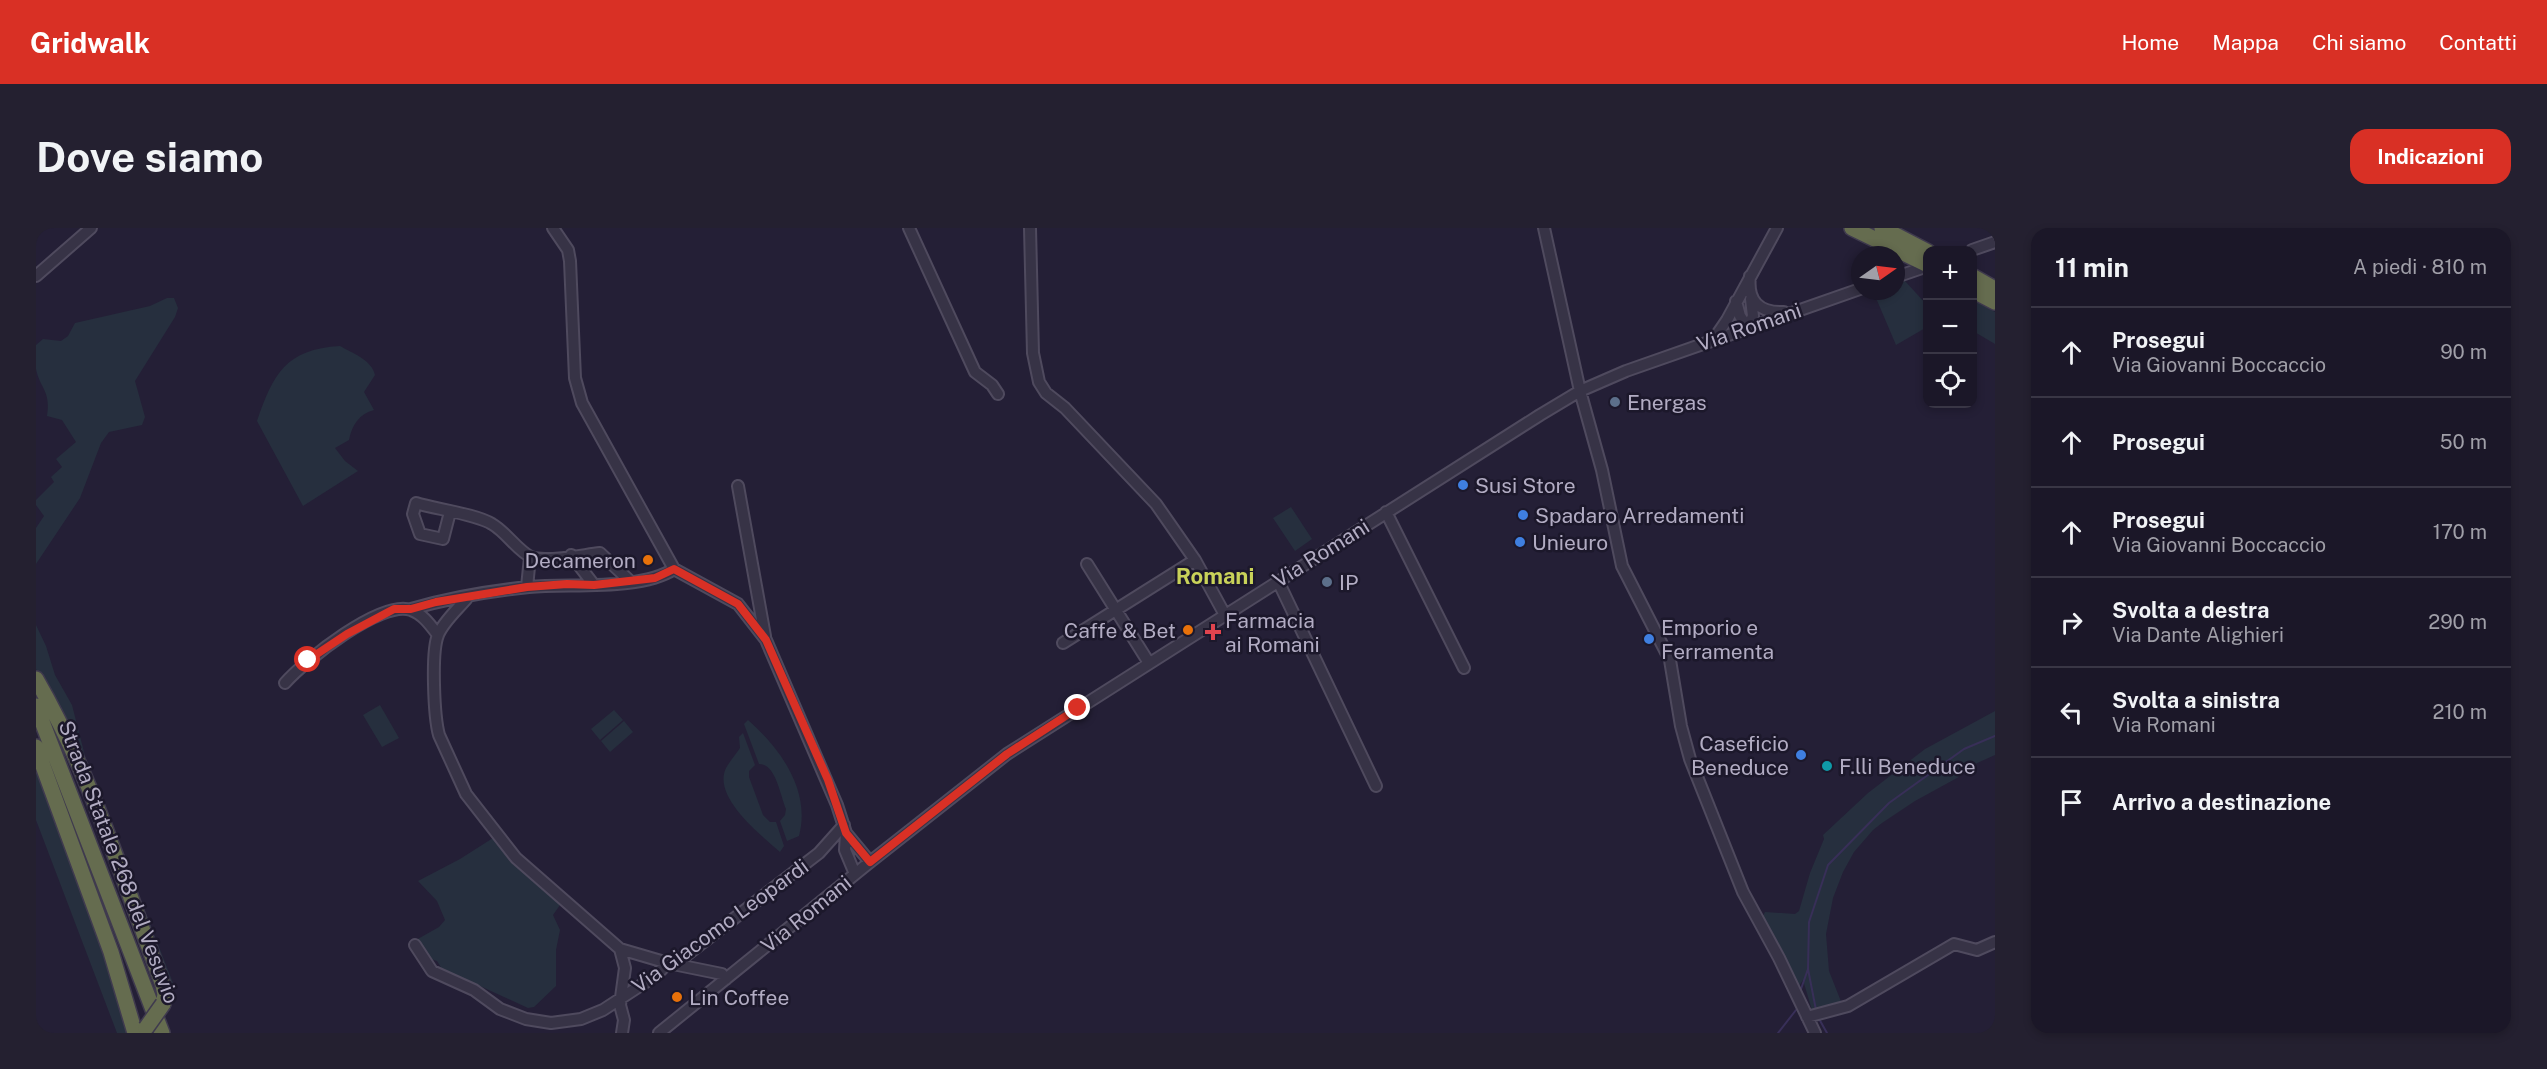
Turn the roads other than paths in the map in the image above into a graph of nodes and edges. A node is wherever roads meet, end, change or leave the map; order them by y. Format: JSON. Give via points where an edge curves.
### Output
{"nodes":[{"id":1,"x":91,"y":228,"type":"edge"},
{"id":2,"x":553,"y":228,"type":"edge"},
{"id":3,"x":909,"y":228,"type":"edge"},
{"id":4,"x":1030,"y":228,"type":"edge"},
{"id":5,"x":1544,"y":228,"type":"edge"},
{"id":6,"x":1777,"y":228,"type":"edge"},
{"id":7,"x":1852,"y":228,"type":"edge"},
{"id":8,"x":1882,"y":228,"type":"edge"},
{"id":9,"x":1995,"y":242,"type":"edge"},
{"id":10,"x":1977,"y":248,"type":"edge"},
{"id":11,"x":1920,"y":252,"type":"edge"},
{"id":12,"x":1923,"y":268,"type":"edge"},
{"id":13,"x":1750,"y":273,"type":"junction"},
{"id":14,"x":1905,"y":274,"type":"edge"},
{"id":15,"x":36,"y":276,"type":"edge"},
{"id":16,"x":1977,"y":282,"type":"edge"},
{"id":17,"x":1851,"y":292,"type":"edge"},
{"id":18,"x":1987,"y":293,"type":"edge"},
{"id":19,"x":1750,"y":296,"type":"junction"},
{"id":20,"x":1736,"y":301,"type":"junction"},
{"id":21,"x":1795,"y":311,"type":"junction"},
{"id":22,"x":1748,"y":328,"type":"junction"},
{"id":23,"x":1714,"y":339,"type":"junction"},
{"id":24,"x":1580,"y":391,"type":"junction"},
{"id":25,"x":998,"y":394,"type":"dead end"},
{"id":26,"x":738,"y":486,"type":"dead end"},
{"id":27,"x":450,"y":512,"type":"dead end"},
{"id":28,"x":1386,"y":512,"type":"junction"},
{"id":29,"x":571,"y":555,"type":"junction"},
{"id":30,"x":530,"y":557,"type":"junction"},
{"id":31,"x":1194,"y":560,"type":"junction"},
{"id":32,"x":1087,"y":564,"type":"dead end"},
{"id":33,"x":674,"y":569,"type":"junction"},
{"id":34,"x":630,"y":581,"type":"junction"},
{"id":35,"x":1278,"y":581,"type":"junction"},
{"id":36,"x":594,"y":585,"type":"junction"},
{"id":37,"x":527,"y":587,"type":"junction"},
{"id":38,"x":467,"y":598,"type":"junction"},
{"id":39,"x":411,"y":609,"type":"junction"},
{"id":40,"x":1117,"y":611,"type":"junction"},
{"id":41,"x":1226,"y":615,"type":"junction"},
{"id":42,"x":438,"y":635,"type":"junction"},
{"id":43,"x":766,"y":640,"type":"junction"},
{"id":44,"x":1063,"y":644,"type":"dead end"},
{"id":45,"x":1149,"y":663,"type":"junction"},
{"id":46,"x":1464,"y":668,"type":"dead end"},
{"id":47,"x":36,"y":679,"type":"edge"},
{"id":48,"x":285,"y":683,"type":"dead end"},
{"id":49,"x":36,"y":706,"type":"edge"},
{"id":50,"x":36,"y":747,"type":"edge"},
{"id":51,"x":1376,"y":786,"type":"dead end"},
{"id":52,"x":845,"y":829,"type":"junction"},
{"id":53,"x":845,"y":850,"type":"junction"},
{"id":54,"x":819,"y":853,"type":"junction"},
{"id":55,"x":870,"y":862,"type":"junction"},
{"id":56,"x":855,"y":874,"type":"junction"},
{"id":57,"x":1995,"y":942,"type":"edge"},
{"id":58,"x":415,"y":945,"type":"dead end"},
{"id":59,"x":620,"y":949,"type":"junction"},
{"id":60,"x":668,"y":963,"type":"junction"},
{"id":61,"x":726,"y":979,"type":"junction"},
{"id":62,"x":621,"y":998,"type":"junction"},
{"id":63,"x":1807,"y":1017,"type":"junction"},
{"id":64,"x":142,"y":1031,"type":"edge"},
{"id":65,"x":162,"y":1033,"type":"edge"},
{"id":66,"x":622,"y":1033,"type":"edge"},
{"id":67,"x":659,"y":1033,"type":"edge"},
{"id":68,"x":1815,"y":1033,"type":"edge"}],
"edges":[{"from":1,"to":15,"type":"street"},
{"from":2,"to":33,"type":"street","via":[[568,250],[570,261],[575,378],[582,403]]},
{"from":3,"to":25,"type":"street","via":[[975,372]]},
{"from":4,"to":31,"type":"street","via":[[1032,354],[1039,382],[1156,504]]},
{"from":5,"to":24,"type":"street"},
{"from":6,"to":13,"type":"street"},
{"from":7,"to":11,"type":"highway"},
{"from":8,"to":11,"type":"highway"},
{"from":9,"to":10,"type":"street"},
{"from":12,"to":14,"type":"street"},
{"from":13,"to":19,"type":"street"},
{"from":13,"to":20,"type":"street"},
{"from":16,"to":18,"type":"highway"},
{"from":17,"to":21,"type":"street","name":"Via Romani"},
{"from":19,"to":21,"type":"street","via":[[1765,310]]},
{"from":19,"to":22,"type":"street","via":[[1753,316]]},
{"from":20,"to":22,"type":"street"},
{"from":20,"to":23,"type":"street"},
{"from":21,"to":22,"type":"street","name":"Via Romani"},
{"from":22,"to":23,"type":"street","name":"Via Romani"},
{"from":23,"to":24,"type":"street","name":"Via Romani"},
{"from":24,"to":28,"type":"street","name":"Via Romani"},
{"from":24,"to":63,"type":"street","via":[[1622,566],[1666,650],[1690,759],[1743,892]]},
{"from":26,"to":43,"type":"street"},
{"from":27,"to":30,"type":"street","via":[[489,522]]},
{"from":28,"to":35,"type":"street","name":"Via Romani"},
{"from":28,"to":46,"type":"street"},
{"from":29,"to":30,"type":"street","via":[[548,560]]},
{"from":29,"to":34,"type":"street","via":[[600,553]]},
{"from":29,"to":36,"type":"street"},
{"from":30,"to":37,"type":"street"},
{"from":31,"to":40,"type":"street"},
{"from":31,"to":41,"type":"street"},
{"from":32,"to":40,"type":"street"},
{"from":33,"to":34,"type":"street","via":[[655,578]]},
{"from":33,"to":43,"type":"street","via":[[738,604]]},
{"from":34,"to":36,"type":"street"},
{"from":35,"to":41,"type":"street","name":"Via Romani"},
{"from":35,"to":51,"type":"street"},
{"from":36,"to":37,"type":"street"},
{"from":37,"to":38,"type":"street"},
{"from":38,"to":39,"type":"street"},
{"from":38,"to":42,"type":"street"},
{"from":39,"to":42,"type":"street"},
{"from":39,"to":48,"type":"street","via":[[394,609],[370,620],[300,666]]},
{"from":40,"to":44,"type":"street"},
{"from":40,"to":45,"type":"street"},
{"from":41,"to":45,"type":"street","name":"Via Romani"},
{"from":42,"to":59,"type":"street","via":[[436,725],[466,794],[516,858]]},
{"from":43,"to":52,"type":"street","via":[[828,780]]},
{"from":45,"to":55,"type":"street","name":"Via Romani","via":[[1007,754]]},
{"from":47,"to":64,"type":"highway","bridge":true,"via":[[96,810],[163,985],[163,1004]]},
{"from":49,"to":65,"type":"highway","name":"Strada Statale 268 del Vesuvio"},
{"from":50,"to":64,"type":"highway"},
{"from":52,"to":53,"type":"street"},
{"from":52,"to":54,"type":"street","name":"Via Giacomo Leopardi"},
{"from":52,"to":55,"type":"street"},
{"from":53,"to":54,"type":"street","name":"Via Giacomo Leopardi"},
{"from":53,"to":56,"type":"street"},
{"from":54,"to":60,"type":"street","name":"Via Giacomo Leopardi","via":[[688,954]]},
{"from":55,"to":56,"type":"street","name":"Via Romani"},
{"from":56,"to":61,"type":"street","name":"Via Romani"},
{"from":57,"to":63,"type":"street","via":[[1977,950],[1954,944],[1848,1006]]},
{"from":58,"to":62,"type":"street","via":[[432,971],[526,1019],[551,1023],[581,1019]]},
{"from":59,"to":60,"type":"street"},
{"from":59,"to":62,"type":"street","via":[[625,968]]},
{"from":60,"to":61,"type":"street"},
{"from":60,"to":62,"type":"street","name":"Via Giacomo Leopardi"},
{"from":61,"to":67,"type":"street","name":"Via Romani"},
{"from":62,"to":66,"type":"street","name":"Via Giacomo Leopardi"},
{"from":63,"to":68,"type":"street"}]}
